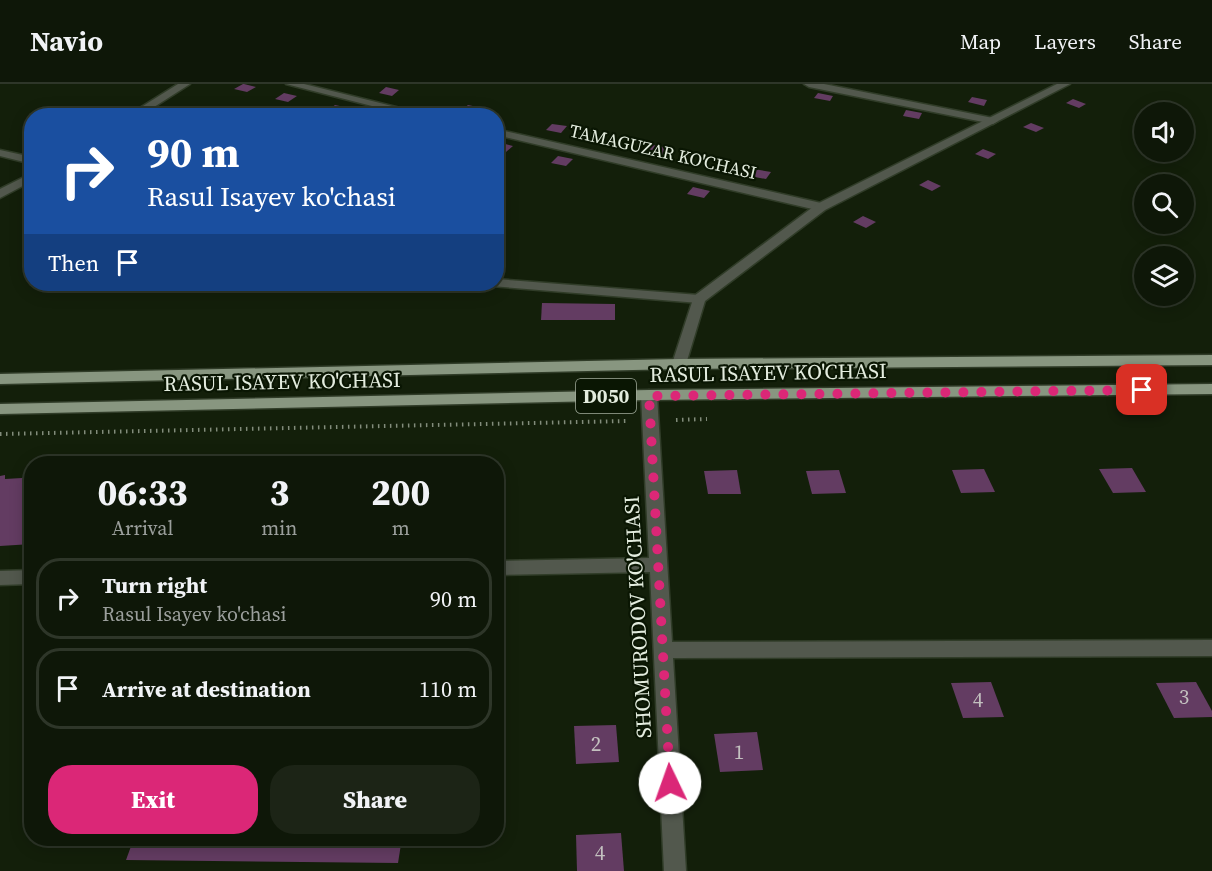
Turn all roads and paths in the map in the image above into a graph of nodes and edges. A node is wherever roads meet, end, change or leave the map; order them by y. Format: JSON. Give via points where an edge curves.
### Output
{"nodes":[{"id":1,"x":185,"y":84,"type":"edge"},
{"id":2,"x":291,"y":84,"type":"edge"},
{"id":3,"x":809,"y":84,"type":"edge"},
{"id":4,"x":1065,"y":84,"type":"edge"},
{"id":5,"x":145,"y":108,"type":"edge"},
{"id":6,"x":393,"y":108,"type":"edge"},
{"id":7,"x":993,"y":121,"type":"junction"},
{"id":8,"x":504,"y":134,"type":"edge"},
{"id":9,"x":0,"y":153,"type":"edge"},
{"id":10,"x":24,"y":159,"type":"edge"},
{"id":11,"x":24,"y":180,"type":"edge"},
{"id":12,"x":0,"y":194,"type":"edge"},
{"id":13,"x":821,"y":207,"type":"junction"},
{"id":14,"x":504,"y":284,"type":"edge"},
{"id":15,"x":699,"y":299,"type":"junction"},
{"id":16,"x":1212,"y":360,"type":"edge"},
{"id":17,"x":679,"y":364,"type":"junction"},
{"id":18,"x":0,"y":379,"type":"edge"},
{"id":19,"x":1212,"y":389,"type":"edge"},
{"id":20,"x":649,"y":396,"type":"junction"},
{"id":21,"x":0,"y":409,"type":"edge"},
{"id":22,"x":709,"y":419,"type":"dead end"},
{"id":23,"x":649,"y":421,"type":"junction"},
{"id":24,"x":0,"y":434,"type":"edge"},
{"id":25,"x":659,"y":565,"type":"junction"},
{"id":26,"x":504,"y":568,"type":"edge"},
{"id":27,"x":24,"y":577,"type":"edge"},
{"id":28,"x":0,"y":578,"type":"edge"},
{"id":29,"x":1212,"y":648,"type":"edge"},
{"id":30,"x":663,"y":650,"type":"junction"},
{"id":31,"x":675,"y":871,"type":"edge"}],
"edges":[{"from":1,"to":5,"type":"street"},
{"from":2,"to":6,"type":"street"},
{"from":3,"to":7,"type":"street"},
{"from":4,"to":7,"type":"street"},
{"from":7,"to":13,"type":"street"},
{"from":8,"to":13,"type":"street","name":"TAMAGUZAR KO'CHASI"},
{"from":9,"to":10,"type":"street"},
{"from":11,"to":12,"type":"street"},
{"from":13,"to":15,"type":"street"},
{"from":14,"to":15,"type":"street"},
{"from":15,"to":17,"type":"street"},
{"from":16,"to":17,"type":"main road","name":"RASUL ISAYEV KO'CHASI","number":"D050"},
{"from":17,"to":18,"type":"main road","name":"RASUL ISAYEV KO'CHASI","number":"D050"},
{"from":19,"to":20,"type":"main road","name":"RASUL ISAYEV KO'CHASI","number":"D050"},
{"from":20,"to":21,"type":"main road","name":"RASUL ISAYEV KO'CHASI","number":"D050"},
{"from":20,"to":23,"type":"street","name":"SHOMURODOV KO'CHASI"},
{"from":22,"to":23,"type":"path"},
{"from":23,"to":24,"type":"path"},
{"from":23,"to":25,"type":"street","name":"SHOMURODOV KO'CHASI"},
{"from":25,"to":26,"type":"street"},
{"from":25,"to":30,"type":"street","name":"SHOMURODOV KO'CHASI"},
{"from":27,"to":28,"type":"street"},
{"from":29,"to":30,"type":"street"},
{"from":30,"to":31,"type":"street","name":"SHOMURODOV KO'CHASI"}]}
